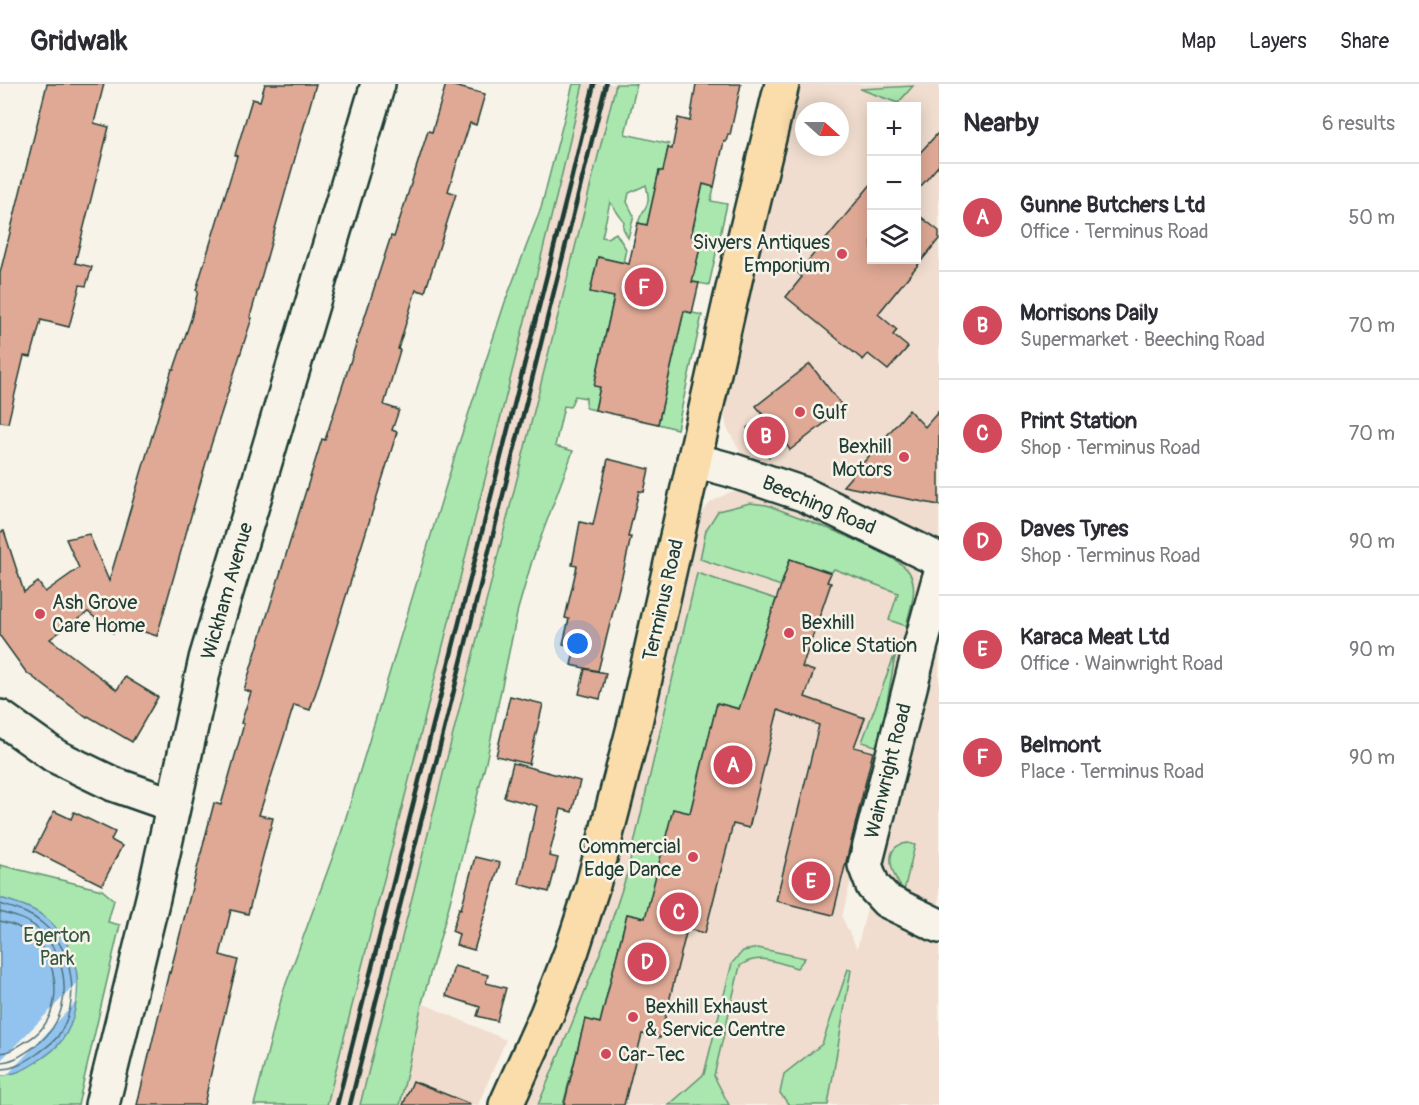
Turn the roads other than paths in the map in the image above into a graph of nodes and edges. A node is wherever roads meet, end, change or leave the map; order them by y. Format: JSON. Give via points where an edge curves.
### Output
{"nodes":[{"id":1,"x":378,"y":84,"type":"edge"},
{"id":2,"x":782,"y":84,"type":"edge"},
{"id":3,"x":694,"y":460,"type":"junction"},
{"id":4,"x":939,"y":560,"type":"edge"},
{"id":5,"x":939,"y":579,"type":"edge"},
{"id":6,"x":0,"y":717,"type":"edge"},
{"id":7,"x":173,"y":805,"type":"junction"},
{"id":8,"x":939,"y":926,"type":"edge"},
{"id":9,"x":102,"y":1105,"type":"edge"},
{"id":10,"x":506,"y":1105,"type":"edge"}],
"edges":[{"from":1,"to":7,"type":"street","name":"Wickham Avenue","via":[[206,659]]},
{"from":2,"to":3,"type":"main road","name":"Terminus Road"},
{"from":3,"to":4,"type":"street","name":"Beeching Road","via":[[803,494]]},
{"from":3,"to":10,"type":"main road","name":"Terminus Road","via":[[634,727],[593,885],[547,1014]]},
{"from":5,"to":8,"type":"street","name":"Wainwright Road","via":[[865,865],[873,886],[887,901]]},
{"from":6,"to":7,"type":"street","via":[[56,756],[113,784]]},
{"from":7,"to":9,"type":"street","name":"Wickham Avenue"}]}
